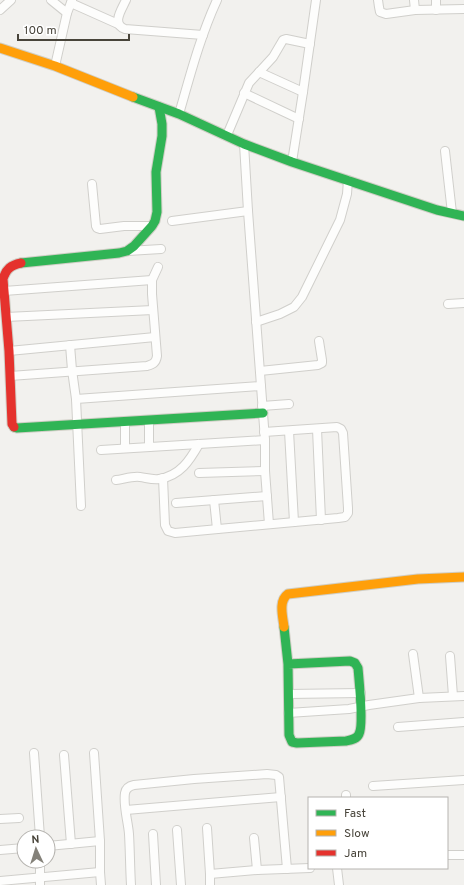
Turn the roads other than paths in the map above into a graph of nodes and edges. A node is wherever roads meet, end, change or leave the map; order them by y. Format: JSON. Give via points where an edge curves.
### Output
{"nodes":[{"id":1,"x":12,"y":0,"type":"edge"},
{"id":2,"x":51,"y":0,"type":"edge"},
{"id":3,"x":126,"y":0,"type":"edge"},
{"id":4,"x":217,"y":0,"type":"edge"},
{"id":5,"x":316,"y":0,"type":"edge"},
{"id":6,"x":378,"y":0,"type":"edge"},
{"id":7,"x":414,"y":0,"type":"edge"},
{"id":8,"x":436,"y":0,"type":"edge"},
{"id":9,"x":71,"y":2,"type":"edge"},
{"id":10,"x":464,"y":9,"type":"edge"},
{"id":11,"x":0,"y":10,"type":"edge"},
{"id":12,"x":415,"y":10,"type":"junction"},
{"id":13,"x":436,"y":10,"type":"junction"},
{"id":14,"x":67,"y":13,"type":"junction"},
{"id":15,"x":118,"y":24,"type":"junction"},
{"id":16,"x":203,"y":35,"type":"junction"},
{"id":17,"x":310,"y":44,"type":"junction"},
{"id":18,"x":0,"y":48,"type":"edge"},
{"id":19,"x":55,"y":66,"type":"junction"},
{"id":20,"x":259,"y":72,"type":"junction"},
{"id":21,"x":303,"y":92,"type":"junction"},
{"id":22,"x":244,"y":93,"type":"junction"},
{"id":23,"x":159,"y":107,"type":"junction"},
{"id":24,"x":179,"y":114,"type":"junction"},
{"id":25,"x":299,"y":119,"type":"junction"},
{"id":26,"x":227,"y":136,"type":"junction"},
{"id":27,"x":244,"y":144,"type":"junction"},
{"id":28,"x":445,"y":151,"type":"dead end"},
{"id":29,"x":292,"y":162,"type":"junction"},
{"id":30,"x":348,"y":180,"type":"junction"},
{"id":31,"x":92,"y":184,"type":"dead end"},
{"id":32,"x":248,"y":211,"type":"junction"},
{"id":33,"x":452,"y":213,"type":"junction"},
{"id":34,"x":464,"y":216,"type":"edge"},
{"id":35,"x":172,"y":221,"type":"dead end"},
{"id":36,"x":152,"y":226,"type":"junction"},
{"id":37,"x":161,"y":249,"type":"dead end"},
{"id":38,"x":127,"y":251,"type":"junction"},
{"id":39,"x":158,"y":267,"type":"dead end"},
{"id":40,"x":152,"y":280,"type":"junction"},
{"id":41,"x":4,"y":291,"type":"junction"},
{"id":42,"x":464,"y":303,"type":"edge"},
{"id":43,"x":448,"y":304,"type":"dead end"},
{"id":44,"x":153,"y":310,"type":"junction"},
{"id":45,"x":6,"y":318,"type":"junction"},
{"id":46,"x":256,"y":322,"type":"junction"},
{"id":47,"x":4,"y":337,"type":"edge"},
{"id":48,"x":155,"y":337,"type":"junction"},
{"id":49,"x":318,"y":341,"type":"dead end"},
{"id":50,"x":70,"y":345,"type":"junction"},
{"id":51,"x":9,"y":351,"type":"junction"},
{"id":52,"x":72,"y":370,"type":"junction"},
{"id":53,"x":260,"y":370,"type":"junction"},
{"id":54,"x":10,"y":376,"type":"junction"},
{"id":55,"x":261,"y":386,"type":"junction"},
{"id":56,"x":76,"y":399,"type":"junction"},
{"id":57,"x":289,"y":404,"type":"dead end"},
{"id":58,"x":263,"y":409,"type":"junction"},
{"id":59,"x":149,"y":420,"type":"junction"},
{"id":60,"x":124,"y":422,"type":"junction"},
{"id":61,"x":77,"y":424,"type":"junction"},
{"id":62,"x":317,"y":429,"type":"junction"},
{"id":63,"x":289,"y":431,"type":"junction"},
{"id":64,"x":265,"y":436,"type":"junction"},
{"id":65,"x":200,"y":444,"type":"junction"},
{"id":66,"x":149,"y":447,"type":"junction"},
{"id":67,"x":125,"y":448,"type":"junction"},
{"id":68,"x":101,"y":450,"type":"dead end"},
{"id":69,"x":265,"y":471,"type":"junction"},
{"id":70,"x":199,"y":473,"type":"dead end"},
{"id":71,"x":163,"y":478,"type":"junction"},
{"id":72,"x":116,"y":480,"type":"dead end"},
{"id":73,"x":267,"y":496,"type":"junction"},
{"id":74,"x":214,"y":500,"type":"junction"},
{"id":75,"x":176,"y":503,"type":"dead end"},
{"id":76,"x":81,"y":506,"type":"dead end"},
{"id":77,"x":321,"y":520,"type":"junction"},
{"id":78,"x":294,"y":522,"type":"junction"},
{"id":79,"x":269,"y":524,"type":"junction"},
{"id":80,"x":217,"y":529,"type":"junction"},
{"id":81,"x":464,"y":577,"type":"edge"},
{"id":82,"x":413,"y":654,"type":"dead end"},
{"id":83,"x":450,"y":656,"type":"dead end"},
{"id":84,"x":288,"y":664,"type":"junction"},
{"id":85,"x":360,"y":693,"type":"junction"},
{"id":86,"x":288,"y":694,"type":"junction"},
{"id":87,"x":453,"y":696,"type":"junction"},
{"id":88,"x":464,"y":696,"type":"edge"},
{"id":89,"x":419,"y":698,"type":"junction"},
{"id":90,"x":362,"y":706,"type":"junction"},
{"id":91,"x":288,"y":713,"type":"junction"},
{"id":92,"x":464,"y":722,"type":"edge"},
{"id":93,"x":398,"y":727,"type":"dead end"},
{"id":94,"x":34,"y":753,"type":"dead end"},
{"id":95,"x":94,"y":753,"type":"dead end"},
{"id":96,"x":64,"y":755,"type":"dead end"},
{"id":97,"x":464,"y":780,"type":"edge"},
{"id":98,"x":373,"y":786,"type":"dead end"},
{"id":99,"x":280,"y":797,"type":"junction"},
{"id":100,"x":126,"y":810,"type":"junction"},
{"id":101,"x":19,"y":818,"type":"dead end"},
{"id":102,"x":0,"y":819,"type":"edge"},
{"id":103,"x":207,"y":828,"type":"dead end"},
{"id":104,"x":39,"y":829,"type":"edge"},
{"id":105,"x":177,"y":830,"type":"dead end"},
{"id":106,"x":153,"y":834,"type":"dead end"},
{"id":107,"x":254,"y":838,"type":"dead end"},
{"id":108,"x":100,"y":841,"type":"junction"},
{"id":109,"x":71,"y":844,"type":"junction"},
{"id":110,"x":56,"y":845,"type":"edge"},
{"id":111,"x":16,"y":849,"type":"edge"},
{"id":112,"x":0,"y":850,"type":"edge"},
{"id":113,"x":448,"y":855,"type":"edge"},
{"id":114,"x":464,"y":855,"type":"edge"},
{"id":115,"x":308,"y":868,"type":"edge"},
{"id":116,"x":40,"y":869,"type":"edge"},
{"id":117,"x":287,"y":869,"type":"junction"},
{"id":118,"x":337,"y":869,"type":"edge"},
{"id":119,"x":257,"y":870,"type":"junction"},
{"id":120,"x":100,"y":872,"type":"junction"},
{"id":121,"x":210,"y":874,"type":"junction"},
{"id":122,"x":0,"y":881,"type":"edge"},
{"id":123,"x":40,"y":881,"type":"edge"},
{"id":124,"x":101,"y":885,"type":"edge"},
{"id":125,"x":131,"y":885,"type":"edge"},
{"id":126,"x":156,"y":885,"type":"edge"},
{"id":127,"x":181,"y":885,"type":"edge"},
{"id":128,"x":210,"y":885,"type":"edge"},
{"id":129,"x":339,"y":885,"type":"edge"}],
"edges":[{"from":1,"to":11,"type":"street"},
{"from":2,"to":14,"type":"street"},
{"from":3,"to":15,"type":"street"},
{"from":4,"to":16,"type":"street"},
{"from":5,"to":17,"type":"street"},
{"from":6,"to":12,"type":"street","via":[[380,12],[386,14]]},
{"from":7,"to":12,"type":"street"},
{"from":8,"to":13,"type":"street"},
{"from":9,"to":14,"type":"street"},
{"from":9,"to":15,"type":"street"},
{"from":10,"to":13,"type":"street"},
{"from":12,"to":13,"type":"street"},
{"from":14,"to":19,"type":"street"},
{"from":15,"to":16,"type":"street","via":[[125,29]]},
{"from":16,"to":24,"type":"street"},
{"from":17,"to":20,"type":"street","via":[[283,40],[273,57]]},
{"from":17,"to":21,"type":"street"},
{"from":18,"to":19,"type":"street"},
{"from":19,"to":23,"type":"street"},
{"from":20,"to":21,"type":"street"},
{"from":20,"to":22,"type":"street"},
{"from":21,"to":25,"type":"street"},
{"from":22,"to":25,"type":"street"},
{"from":22,"to":26,"type":"street"},
{"from":23,"to":24,"type":"street"},
{"from":23,"to":36,"type":"street","via":[[162,136],[156,172],[157,212]]},
{"from":24,"to":26,"type":"street"},
{"from":25,"to":29,"type":"street"},
{"from":26,"to":27,"type":"street"},
{"from":27,"to":29,"type":"street"},
{"from":27,"to":32,"type":"street"},
{"from":28,"to":33,"type":"street"},
{"from":29,"to":30,"type":"street"},
{"from":30,"to":33,"type":"street"},
{"from":30,"to":46,"type":"street","via":[[340,220],[302,297],[294,307]]},
{"from":31,"to":36,"type":"street","via":[[97,228]]},
{"from":32,"to":35,"type":"street"},
{"from":32,"to":46,"type":"street"},
{"from":33,"to":34,"type":"street"},
{"from":36,"to":38,"type":"street"},
{"from":37,"to":38,"type":"street"},
{"from":38,"to":41,"type":"street","via":[[14,264],[5,272]]},
{"from":39,"to":40,"type":"street"},
{"from":40,"to":41,"type":"street"},
{"from":40,"to":44,"type":"street"},
{"from":41,"to":45,"type":"street"},
{"from":42,"to":43,"type":"street"},
{"from":44,"to":45,"type":"street"},
{"from":44,"to":48,"type":"street"},
{"from":45,"to":47,"type":"street"},
{"from":46,"to":53,"type":"street"},
{"from":47,"to":51,"type":"street"},
{"from":48,"to":50,"type":"street"},
{"from":48,"to":52,"type":"street","via":[[157,360],[153,364]]},
{"from":49,"to":53,"type":"street","via":[[322,363],[318,365]]},
{"from":50,"to":51,"type":"street"},
{"from":50,"to":52,"type":"street"},
{"from":51,"to":54,"type":"street"},
{"from":52,"to":54,"type":"street"},
{"from":52,"to":56,"type":"street"},
{"from":53,"to":55,"type":"street"},
{"from":54,"to":61,"type":"street","via":[[14,426],[17,428]]},
{"from":55,"to":56,"type":"street"},
{"from":55,"to":58,"type":"street"},
{"from":56,"to":61,"type":"street"},
{"from":57,"to":58,"type":"street"},
{"from":58,"to":59,"type":"street"},
{"from":58,"to":64,"type":"street"},
{"from":59,"to":60,"type":"street"},
{"from":59,"to":66,"type":"street"},
{"from":60,"to":61,"type":"street"},
{"from":60,"to":67,"type":"street"},
{"from":61,"to":76,"type":"street"},
{"from":62,"to":63,"type":"street"},
{"from":62,"to":77,"type":"street"},
{"from":62,"to":77,"type":"street","via":[[337,427],[343,433],[348,508],[345,517]]},
{"from":63,"to":64,"type":"street"},
{"from":63,"to":78,"type":"street"},
{"from":64,"to":65,"type":"street"},
{"from":64,"to":69,"type":"street"},
{"from":65,"to":66,"type":"street"},
{"from":65,"to":71,"type":"street","via":[[185,466]]},
{"from":66,"to":67,"type":"street"},
{"from":67,"to":68,"type":"street"},
{"from":69,"to":70,"type":"street"},
{"from":69,"to":73,"type":"street"},
{"from":71,"to":72,"type":"street","via":[[134,477]]},
{"from":71,"to":80,"type":"street","via":[[165,525],[168,531],[175,533]]},
{"from":73,"to":74,"type":"street"},
{"from":73,"to":79,"type":"street"},
{"from":74,"to":75,"type":"street"},
{"from":74,"to":80,"type":"street"},
{"from":77,"to":78,"type":"street"},
{"from":78,"to":79,"type":"street"},
{"from":79,"to":80,"type":"street"},
{"from":81,"to":84,"type":"street","via":[[288,594],[283,597],[282,602]]},
{"from":82,"to":89,"type":"street"},
{"from":83,"to":87,"type":"street"},
{"from":84,"to":85,"type":"street","via":[[350,661],[355,663],[358,668]]},
{"from":84,"to":86,"type":"street"},
{"from":85,"to":86,"type":"street"},
{"from":85,"to":90,"type":"street"},
{"from":86,"to":91,"type":"street"},
{"from":87,"to":88,"type":"street"},
{"from":87,"to":89,"type":"street"},
{"from":89,"to":90,"type":"street"},
{"from":90,"to":91,"type":"street"},
{"from":90,"to":91,"type":"street","via":[[359,735],[346,741],[292,742],[289,735]]},
{"from":92,"to":93,"type":"street"},
{"from":94,"to":104,"type":"street"},
{"from":95,"to":108,"type":"street"},
{"from":96,"to":109,"type":"street"},
{"from":97,"to":98,"type":"street"},
{"from":99,"to":100,"type":"street"},
{"from":99,"to":100,"type":"street","via":[[279,777],[276,775],[194,779],[130,786],[126,792]]},
{"from":99,"to":117,"type":"street"},
{"from":100,"to":125,"type":"street"},
{"from":101,"to":102,"type":"street"},
{"from":103,"to":121,"type":"street"},
{"from":105,"to":127,"type":"street"},
{"from":106,"to":126,"type":"street"},
{"from":107,"to":119,"type":"street"},
{"from":108,"to":109,"type":"street"},
{"from":108,"to":120,"type":"street"},
{"from":109,"to":110,"type":"street"},
{"from":111,"to":112,"type":"street"},
{"from":113,"to":114,"type":"street"},
{"from":115,"to":117,"type":"street"},
{"from":116,"to":123,"type":"street"},
{"from":117,"to":119,"type":"street"},
{"from":118,"to":129,"type":"street"},
{"from":119,"to":121,"type":"street"},
{"from":120,"to":123,"type":"street"},
{"from":120,"to":124,"type":"street"},
{"from":121,"to":128,"type":"street"},
{"from":122,"to":123,"type":"street"}]}
